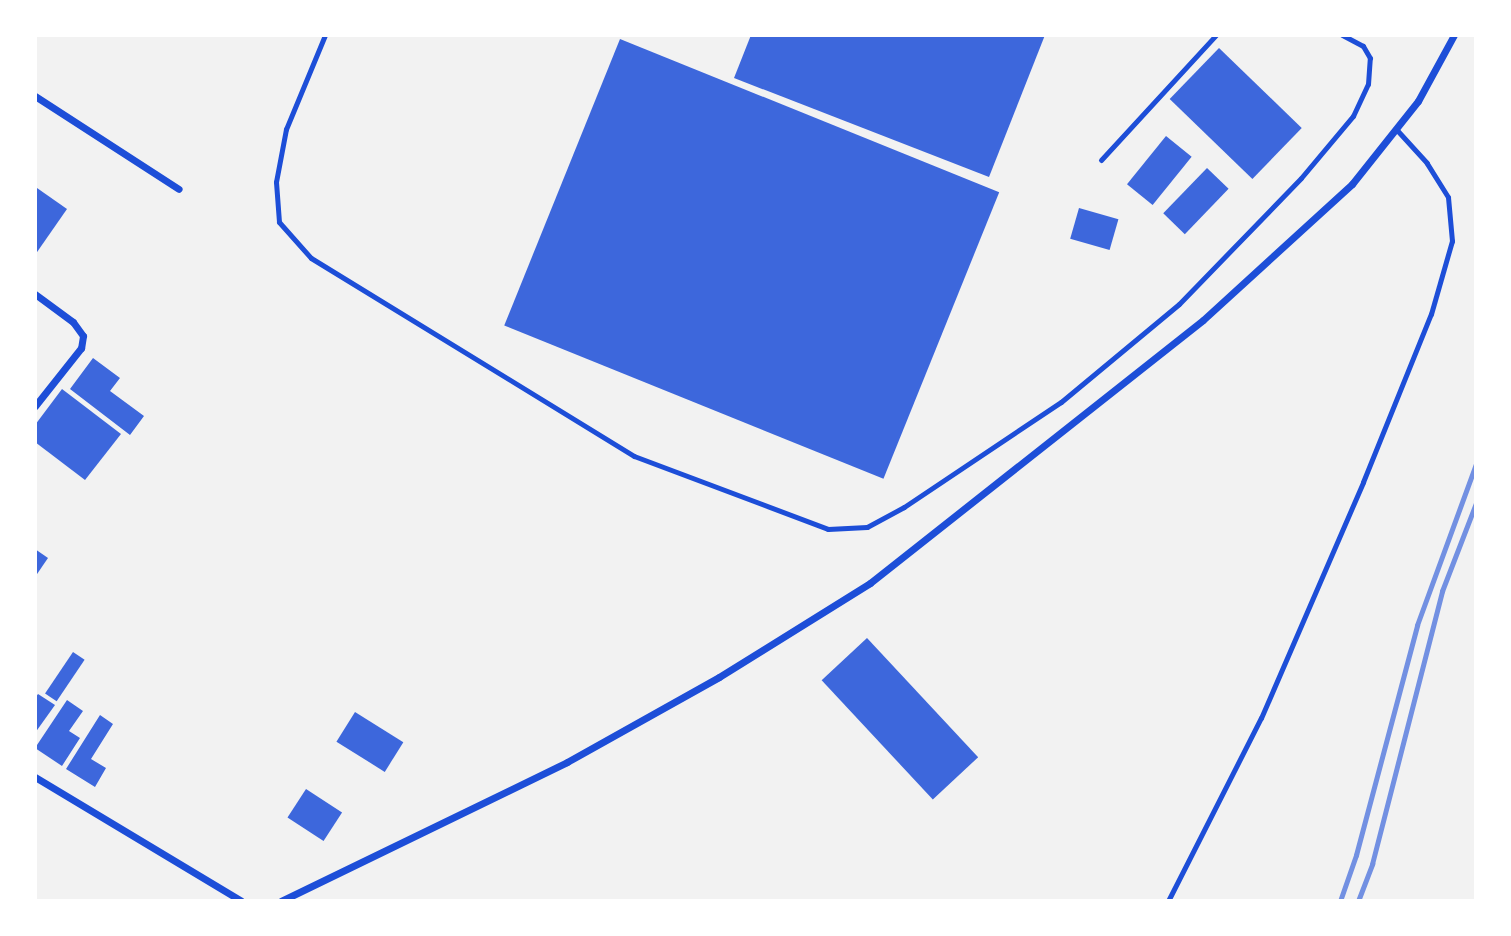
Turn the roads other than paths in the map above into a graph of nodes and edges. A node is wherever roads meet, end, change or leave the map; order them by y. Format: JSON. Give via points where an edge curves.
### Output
{"nodes":[{"id":1,"x":325,"y":35,"type":"edge"},
{"id":2,"x":1216,"y":35,"type":"edge"},
{"id":3,"x":1342,"y":35,"type":"edge"},
{"id":4,"x":1454,"y":35,"type":"edge"},
{"id":5,"x":35,"y":96,"type":"edge"},
{"id":6,"x":1396,"y":129,"type":"junction"},
{"id":7,"x":1101,"y":159,"type":"dead end"},
{"id":8,"x":179,"y":189,"type":"dead end"},
{"id":9,"x":35,"y":294,"type":"edge"},
{"id":10,"x":35,"y":405,"type":"edge"},
{"id":11,"x":35,"y":777,"type":"edge"},
{"id":12,"x":241,"y":901,"type":"edge"},
{"id":13,"x":281,"y":901,"type":"edge"},
{"id":14,"x":1168,"y":901,"type":"edge"}],
"edges":[{"from":1,"to":3,"type":"lane","via":[[286,129],[276,182],[279,222],[311,258],[634,456],[828,528],[867,527],[904,507],[1061,402],[1179,304],[1301,178],[1353,116],[1368,85],[1370,58],[1363,46]]},
{"from":2,"to":7,"type":"lane"},
{"from":4,"to":6,"type":"street","via":[[1418,101]]},
{"from":5,"to":8,"type":"street"},
{"from":6,"to":13,"type":"street","via":[[1352,184],[1203,320],[870,583],[719,677],[567,762]]},
{"from":6,"to":14,"type":"lane","via":[[1427,163],[1448,197],[1452,241],[1431,314],[1261,718]]},
{"from":9,"to":10,"type":"street","via":[[73,322],[83,336],[81,348]]},
{"from":11,"to":12,"type":"street"}]}
